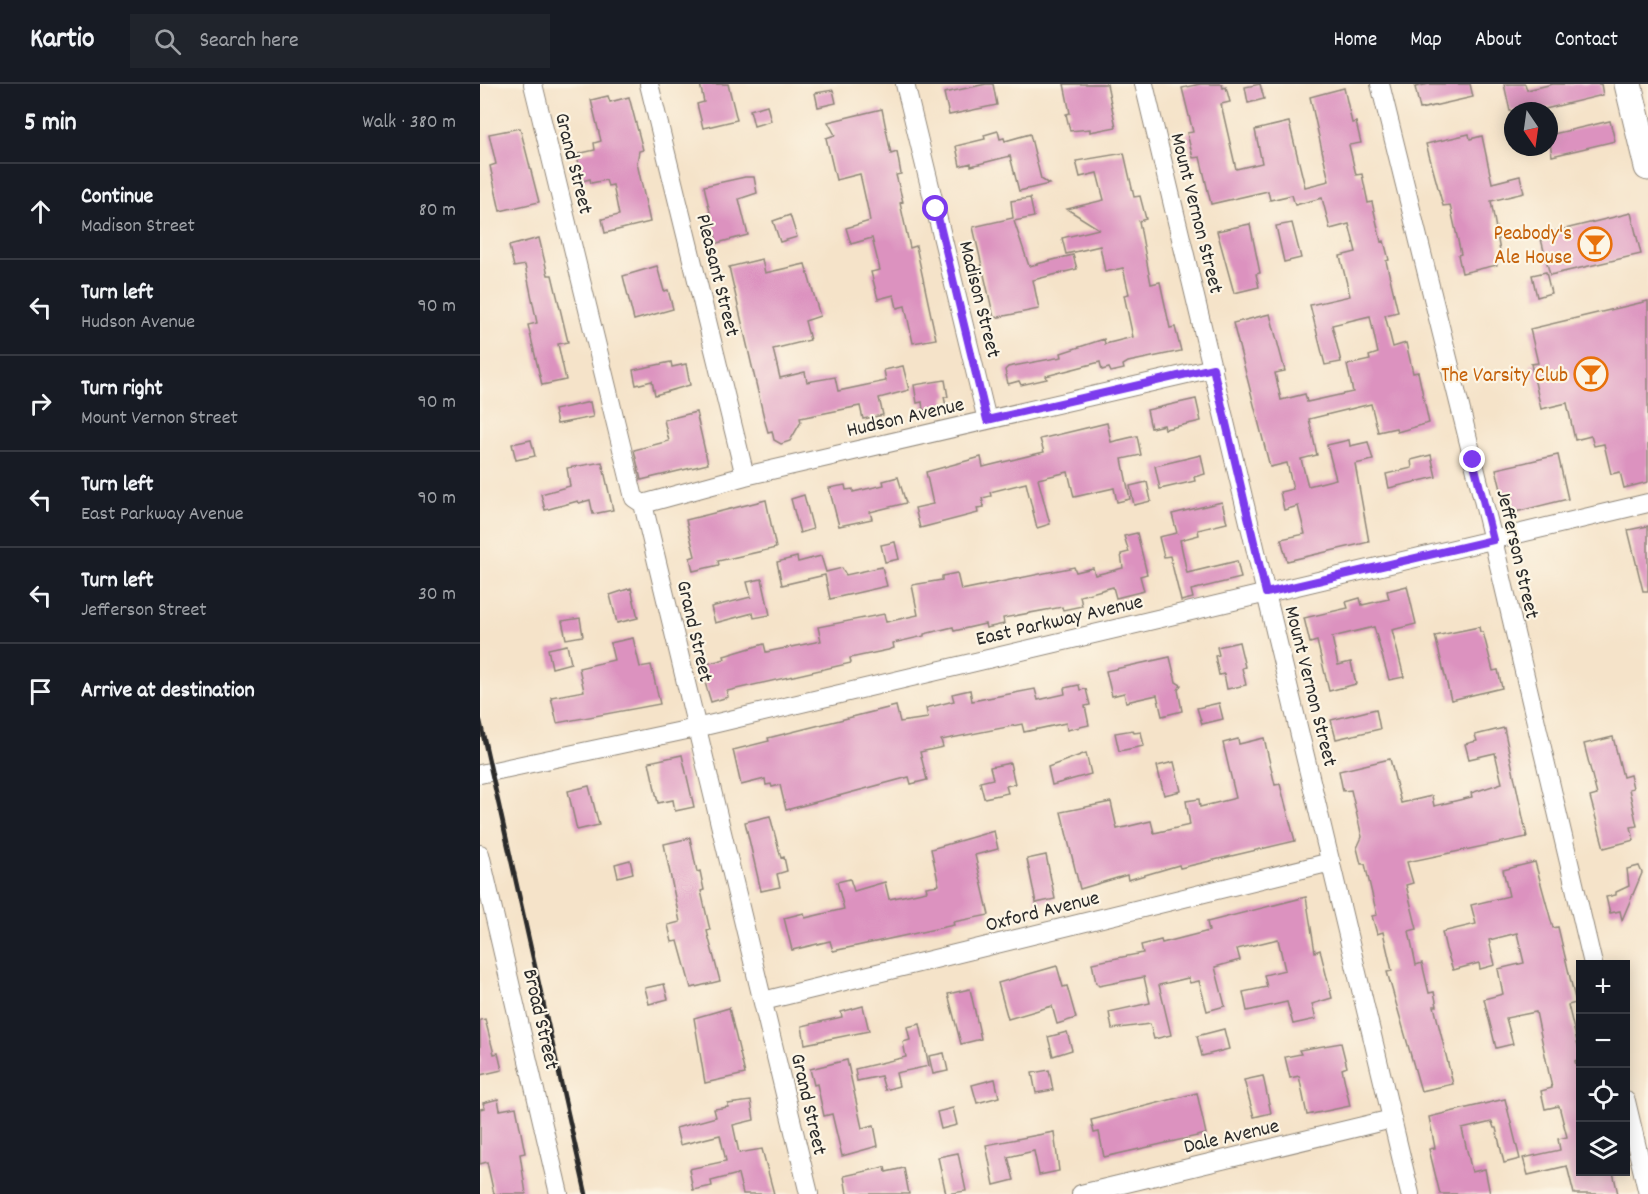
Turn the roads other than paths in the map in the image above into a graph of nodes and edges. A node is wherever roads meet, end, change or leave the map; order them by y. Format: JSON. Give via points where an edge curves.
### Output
{"nodes":[{"id":1,"x":533,"y":84,"type":"edge"},
{"id":2,"x":649,"y":84,"type":"edge"},
{"id":3,"x":905,"y":84,"type":"edge"},
{"id":4,"x":1144,"y":84,"type":"edge"},
{"id":5,"x":1380,"y":84,"type":"edge"},
{"id":6,"x":1628,"y":84,"type":"edge"},
{"id":7,"x":1648,"y":167,"type":"edge"},
{"id":8,"x":1213,"y":368,"type":"junction"},
{"id":9,"x":987,"y":420,"type":"junction"},
{"id":10,"x":745,"y":476,"type":"junction"},
{"id":11,"x":1648,"y":503,"type":"edge"},
{"id":12,"x":643,"y":504,"type":"junction"},
{"id":13,"x":1493,"y":540,"type":"junction"},
{"id":14,"x":1266,"y":593,"type":"junction"},
{"id":15,"x":696,"y":728,"type":"junction"},
{"id":16,"x":480,"y":774,"type":"edge"},
{"id":17,"x":480,"y":854,"type":"edge"},
{"id":18,"x":1331,"y":862,"type":"junction"},
{"id":19,"x":1592,"y":960,"type":"edge"},
{"id":20,"x":763,"y":1001,"type":"junction"},
{"id":21,"x":1630,"y":1118,"type":"edge"},
{"id":22,"x":1392,"y":1119,"type":"junction"},
{"id":23,"x":559,"y":1194,"type":"edge"},
{"id":24,"x":809,"y":1194,"type":"edge"},
{"id":25,"x":1081,"y":1194,"type":"edge"},
{"id":26,"x":1410,"y":1194,"type":"edge"},
{"id":27,"x":1648,"y":1194,"type":"edge"}],
"edges":[{"from":1,"to":12,"type":"street","name":"Grand Street","via":[[634,498]]},
{"from":2,"to":10,"type":"street","name":"Pleasant Street"},
{"from":3,"to":9,"type":"street","name":"Madison Street"},
{"from":4,"to":8,"type":"street","name":"Mount Vernon Street"},
{"from":5,"to":13,"type":"street","name":"Jefferson Street"},
{"from":6,"to":7,"type":"main road"},
{"from":8,"to":9,"type":"street","name":"Hudson Avenue"},
{"from":8,"to":14,"type":"street","name":"Mount Vernon Street"},
{"from":9,"to":10,"type":"street","name":"Hudson Avenue"},
{"from":10,"to":12,"type":"street","name":"Hudson Avenue"},
{"from":11,"to":13,"type":"street","name":"East Parkway Avenue"},
{"from":12,"to":15,"type":"street","name":"Grand Street"},
{"from":13,"to":14,"type":"street","name":"East Parkway Avenue"},
{"from":13,"to":19,"type":"street","name":"Jefferson Street"},
{"from":14,"to":15,"type":"street","name":"East Parkway Avenue"},
{"from":14,"to":18,"type":"street","name":"Mount Vernon Street"},
{"from":15,"to":16,"type":"street","name":"East Parkway Avenue"},
{"from":15,"to":20,"type":"street","name":"Grand Street"},
{"from":17,"to":23,"type":"street","name":"Broad Street"},
{"from":18,"to":20,"type":"street","name":"Oxford Avenue"},
{"from":18,"to":22,"type":"street","name":"Mount Vernon Street"},
{"from":20,"to":24,"type":"street","name":"Grand Street"},
{"from":21,"to":27,"type":"street"},
{"from":22,"to":25,"type":"street","name":"Dale Avenue"},
{"from":22,"to":26,"type":"street","name":"Mount Vernon Street"}]}
